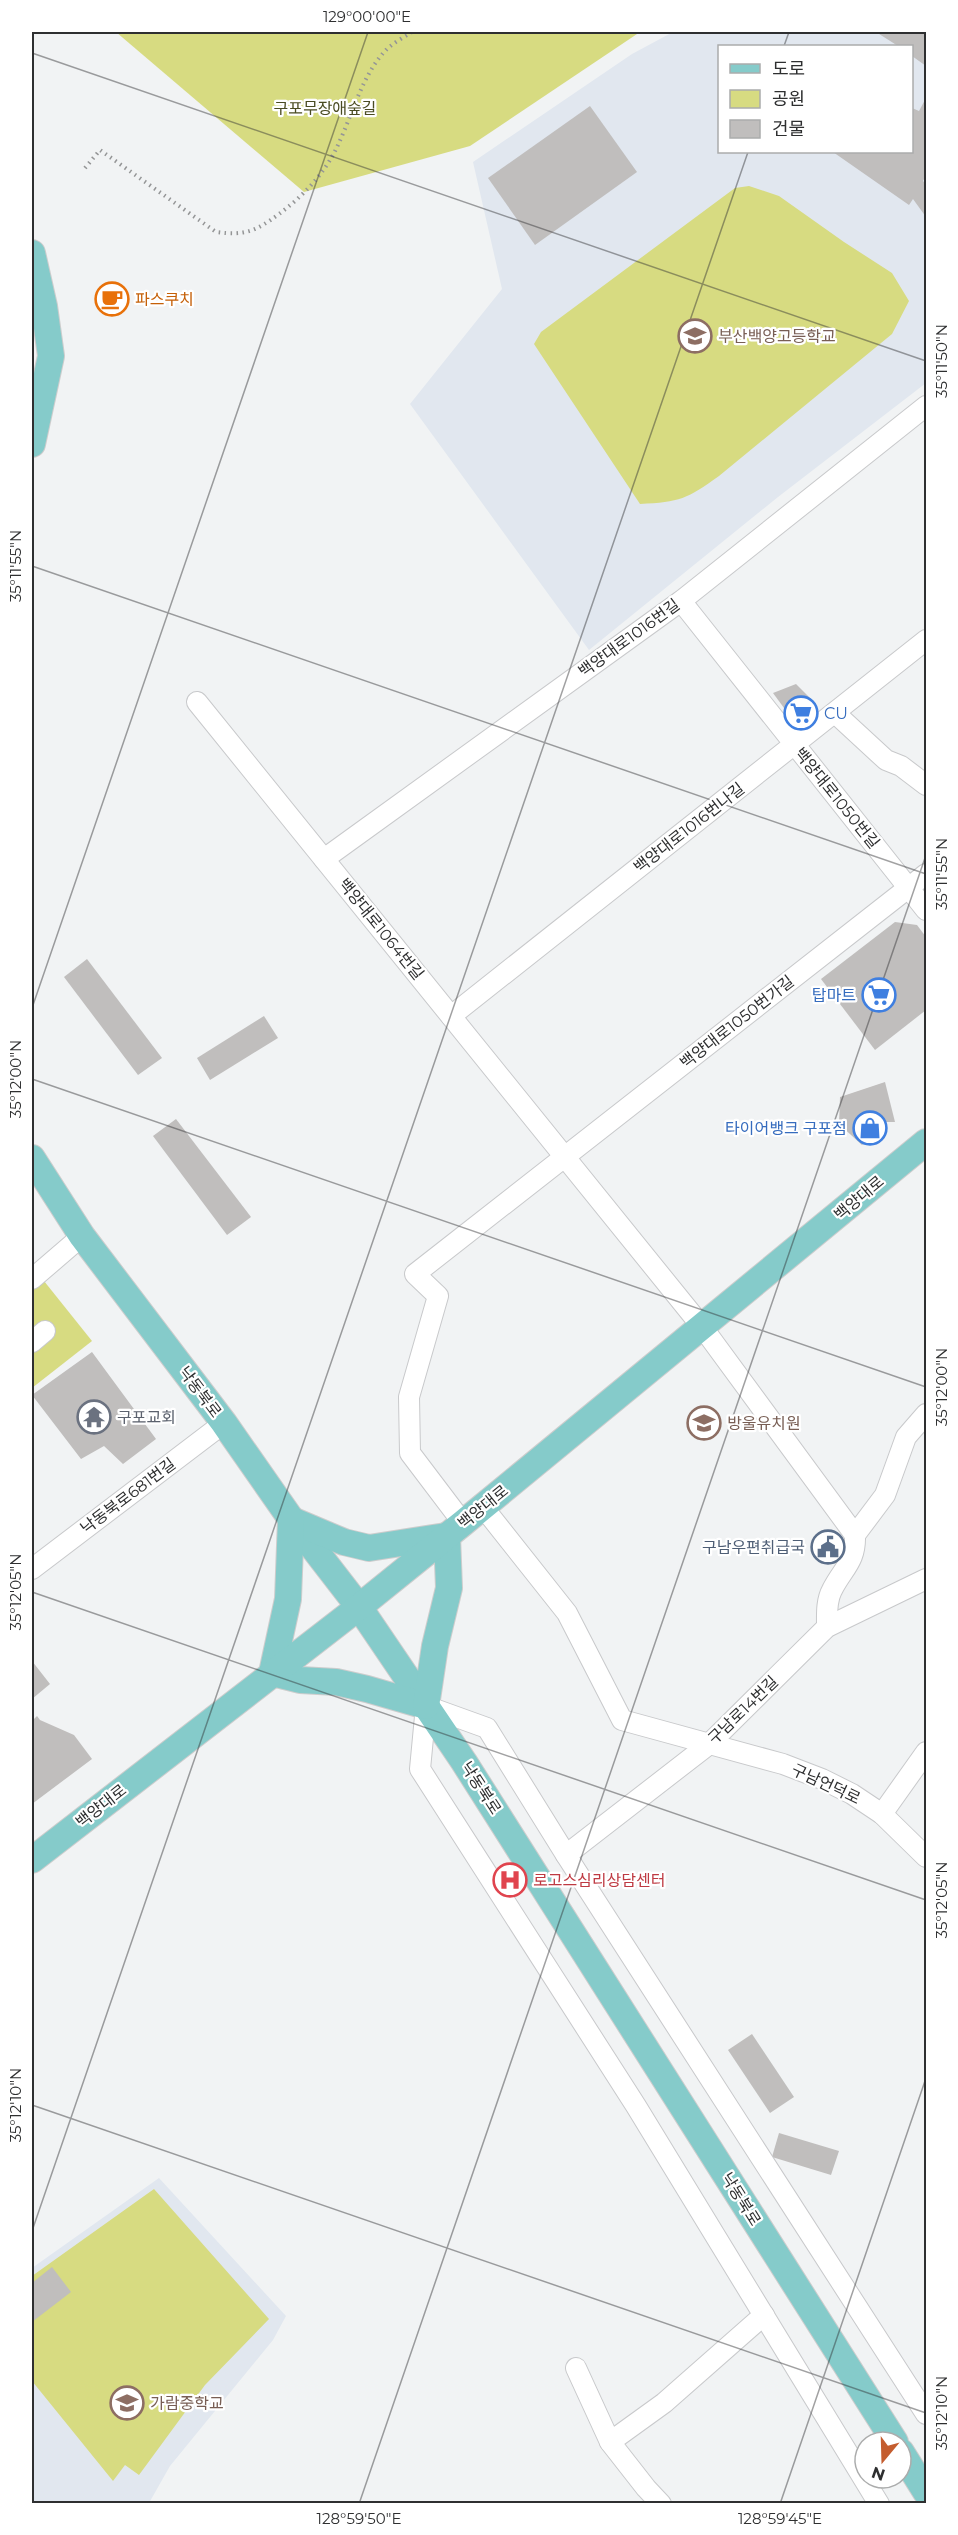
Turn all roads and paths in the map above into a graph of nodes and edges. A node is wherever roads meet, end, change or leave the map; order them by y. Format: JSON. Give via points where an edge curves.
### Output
{"nodes":[{"id":1,"x":412,"y":32,"type":"edge"},
{"id":2,"x":85,"y":168,"type":"dead end"},
{"id":3,"x":32,"y":252,"type":"edge"},
{"id":4,"x":927,"y":406,"type":"edge"},
{"id":5,"x":32,"y":444,"type":"edge"},
{"id":6,"x":681,"y":601,"type":"junction"},
{"id":7,"x":927,"y":640,"type":"edge"},
{"id":8,"x":197,"y":702,"type":"dead end"},
{"id":9,"x":835,"y":713,"type":"junction"},
{"id":10,"x":795,"y":745,"type":"junction"},
{"id":11,"x":927,"y":785,"type":"edge"},
{"id":12,"x":324,"y":859,"type":"junction"},
{"id":13,"x":927,"y":874,"type":"edge"},
{"id":14,"x":909,"y":888,"type":"junction"},
{"id":15,"x":927,"y":910,"type":"edge"},
{"id":16,"x":451,"y":1016,"type":"junction"},
{"id":17,"x":927,"y":1142,"type":"edge"},
{"id":18,"x":565,"y":1157,"type":"junction"},
{"id":19,"x":32,"y":1158,"type":"edge"},
{"id":20,"x":82,"y":1236,"type":"junction"},
{"id":21,"x":32,"y":1279,"type":"edge"},
{"id":22,"x":703,"y":1328,"type":"junction"},
{"id":23,"x":927,"y":1414,"type":"edge"},
{"id":24,"x":224,"y":1423,"type":"junction"},
{"id":25,"x":291,"y":1519,"type":"junction"},
{"id":26,"x":464,"y":1522,"type":"junction"},
{"id":27,"x":855,"y":1535,"type":"junction"},
{"id":28,"x":32,"y":1569,"type":"edge"},
{"id":29,"x":927,"y":1579,"type":"edge"},
{"id":30,"x":359,"y":1607,"type":"junction"},
{"id":31,"x":827,"y":1627,"type":"junction"},
{"id":32,"x":272,"y":1673,"type":"junction"},
{"id":33,"x":426,"y":1706,"type":"junction"},
{"id":34,"x":708,"y":1744,"type":"junction"},
{"id":35,"x":927,"y":1752,"type":"edge"},
{"id":36,"x":882,"y":1814,"type":"junction"},
{"id":37,"x":566,"y":1855,"type":"junction"},
{"id":38,"x":927,"y":1857,"type":"edge"},
{"id":39,"x":32,"y":1860,"type":"edge"},
{"id":40,"x":764,"y":2315,"type":"junction"},
{"id":41,"x":576,"y":2368,"type":"dead end"},
{"id":42,"x":907,"y":2383,"type":"junction"},
{"id":43,"x":927,"y":2391,"type":"edge"},
{"id":44,"x":927,"y":2414,"type":"edge"},
{"id":45,"x":887,"y":2430,"type":"edge"},
{"id":46,"x":610,"y":2442,"type":"junction"},
{"id":47,"x":913,"y":2470,"type":"edge"},
{"id":48,"x":927,"y":2492,"type":"edge"},
{"id":49,"x":661,"y":2504,"type":"edge"},
{"id":50,"x":879,"y":2504,"type":"edge"}],
"edges":[{"from":1,"to":2,"type":"path","via":[[386,50],[369,76],[321,174],[292,204],[258,229],[237,235],[216,232],[100,150]]},
{"from":3,"to":5,"type":"main road","via":[[45,306],[51,356]]},
{"from":4,"to":6,"type":"street","name":"백양대로1016번길"},
{"from":6,"to":10,"type":"street","name":"백양대로1050번길"},
{"from":6,"to":12,"type":"street","name":"백양대로1016번길"},
{"from":7,"to":9,"type":"street","name":"백양대로1016번나길"},
{"from":8,"to":12,"type":"street","name":"백양대로1064번길"},
{"from":9,"to":10,"type":"street","name":"백양대로1016번나길"},
{"from":9,"to":11,"type":"street","via":[[886,760]]},
{"from":10,"to":14,"type":"street","name":"백양대로1050번길"},
{"from":10,"to":16,"type":"street","name":"백양대로1016번나길"},
{"from":12,"to":16,"type":"street","name":"백양대로1064번길"},
{"from":13,"to":14,"type":"street","name":"백양대로1050번가길"},
{"from":14,"to":15,"type":"street","name":"백양대로1050번길"},
{"from":14,"to":18,"type":"street","name":"백양대로1050번가길"},
{"from":16,"to":18,"type":"street","name":"백양대로1064번길"},
{"from":17,"to":22,"type":"main road","name":"백양대로"},
{"from":18,"to":22,"type":"street","name":"백양대로1064번길"},
{"from":18,"to":26,"type":"street","name":"구남언덕로","via":[[415,1274],[438,1296],[409,1397],[410,1453]]},
{"from":19,"to":20,"type":"main road","name":"낙동북로"},
{"from":20,"to":21,"type":"street"},
{"from":20,"to":24,"type":"main road","name":"낙동북로"},
{"from":22,"to":26,"type":"main road","name":"백양대로"},
{"from":22,"to":27,"type":"street","name":"백양대로1064번길"},
{"from":23,"to":27,"type":"street","via":[[906,1437],[885,1495]]},
{"from":24,"to":25,"type":"main road","name":"낙동북로"},
{"from":24,"to":28,"type":"street","name":"낙동북로681번길"},
{"from":25,"to":26,"type":"main road","via":[[344,1542],[369,1548]]},
{"from":25,"to":30,"type":"main road","name":"낙동북로"},
{"from":25,"to":32,"type":"main road","via":[[288,1599]]},
{"from":26,"to":30,"type":"main road","name":"백양대로"},
{"from":26,"to":33,"type":"main road","via":[[437,1636]]},
{"from":26,"to":34,"type":"street","name":"구남언덕로","via":[[567,1613],[622,1720]]},
{"from":27,"to":31,"type":"street","via":[[856,1550],[831,1591]]},
{"from":29,"to":31,"type":"street","name":"구남로14번길"},
{"from":30,"to":32,"type":"main road","name":"백양대로"},
{"from":30,"to":33,"type":"main road","name":"낙동북로"},
{"from":31,"to":34,"type":"street","name":"구남로14번길"},
{"from":32,"to":33,"type":"main road","via":[[300,1680],[336,1682]]},
{"from":32,"to":39,"type":"main road","name":"백양대로"},
{"from":33,"to":37,"type":"street","via":[[487,1728]]},
{"from":33,"to":40,"type":"street","via":[[420,1768]]},
{"from":33,"to":45,"type":"main road","name":"낙동북로"},
{"from":34,"to":36,"type":"street","name":"구남언덕로","via":[[822,1779]]},
{"from":34,"to":37,"type":"street","name":"구남로14번길"},
{"from":35,"to":36,"type":"street"},
{"from":36,"to":38,"type":"street","name":"구남언덕로"},
{"from":37,"to":42,"type":"street"},
{"from":40,"to":46,"type":"street","via":[[664,2403]]},
{"from":40,"to":50,"type":"street"},
{"from":41,"to":46,"type":"street"},
{"from":42,"to":43,"type":"street"},
{"from":42,"to":44,"type":"street"},
{"from":46,"to":49,"type":"street"},
{"from":47,"to":48,"type":"main road"}]}
